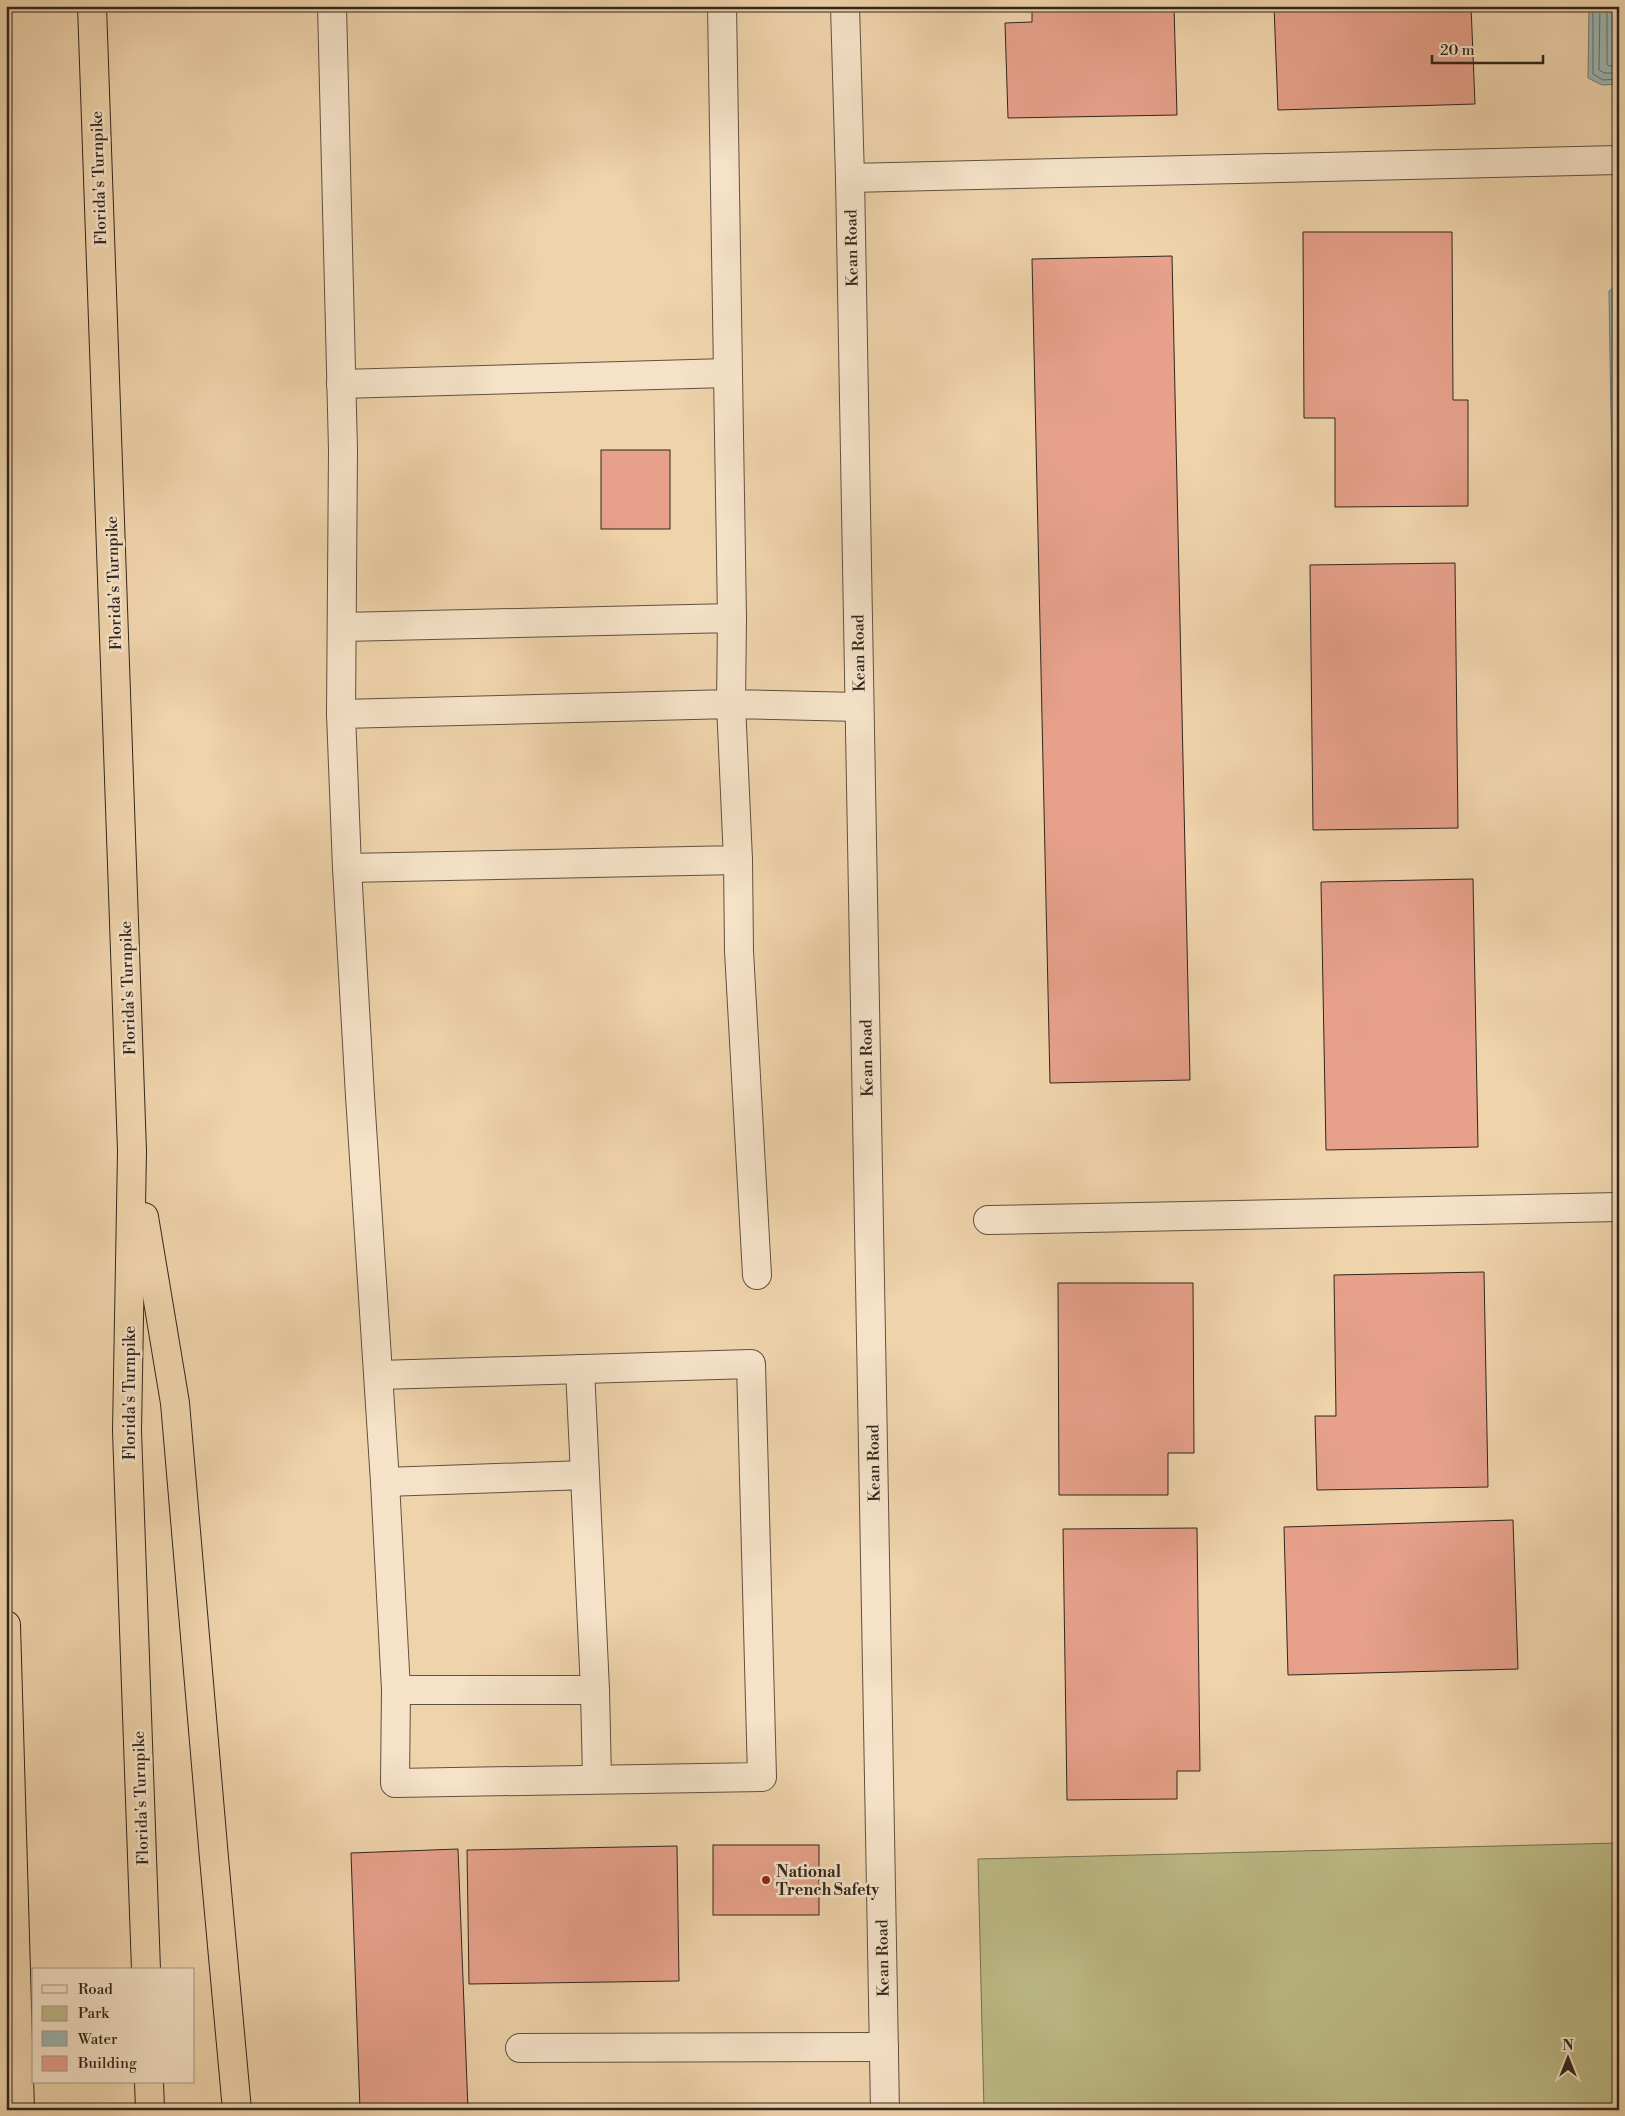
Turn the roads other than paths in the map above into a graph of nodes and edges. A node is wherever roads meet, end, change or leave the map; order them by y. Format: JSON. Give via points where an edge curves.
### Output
{"nodes":[{"id":1,"x":92,"y":6,"type":"edge"},
{"id":2,"x":332,"y":6,"type":"edge"},
{"id":3,"x":722,"y":6,"type":"edge"},
{"id":4,"x":845,"y":6,"type":"edge"},
{"id":5,"x":1619,"y":160,"type":"edge"},
{"id":6,"x":850,"y":178,"type":"junction"},
{"id":7,"x":727,"y":373,"type":"junction"},
{"id":8,"x":341,"y":384,"type":"junction"},
{"id":9,"x":732,"y":618,"type":"junction"},
{"id":10,"x":342,"y":627,"type":"junction"},
{"id":11,"x":731,"y":704,"type":"junction"},
{"id":12,"x":859,"y":707,"type":"junction"},
{"id":13,"x":341,"y":714,"type":"junction"},
{"id":14,"x":738,"y":860,"type":"junction"},
{"id":15,"x":348,"y":868,"type":"junction"},
{"id":16,"x":132,"y":1151,"type":"junction"},
{"id":17,"x":1619,"y":1207,"type":"edge"},
{"id":18,"x":988,"y":1220,"type":"dead end"},
{"id":19,"x":756,"y":1275,"type":"dead end"},
{"id":20,"x":580,"y":1369,"type":"junction"},
{"id":21,"x":379,"y":1374,"type":"junction"},
{"id":22,"x":585,"y":1475,"type":"junction"},
{"id":23,"x":385,"y":1482,"type":"junction"},
{"id":24,"x":6,"y":1625,"type":"edge"},
{"id":25,"x":396,"y":1690,"type":"junction"},
{"id":26,"x":595,"y":1690,"type":"junction"},
{"id":27,"x":597,"y":1780,"type":"junction"},
{"id":28,"x":146,"y":1968,"type":"edge"},
{"id":29,"x":884,"y":2047,"type":"junction"},
{"id":30,"x":520,"y":2048,"type":"dead end"},
{"id":31,"x":149,"y":2084,"type":"edge"},
{"id":32,"x":20,"y":2110,"type":"edge"},
{"id":33,"x":150,"y":2110,"type":"edge"},
{"id":34,"x":237,"y":2110,"type":"edge"},
{"id":35,"x":885,"y":2110,"type":"edge"}],
"edges":[{"from":1,"to":16,"type":"highway","name":"Florida's Turnpike"},
{"from":2,"to":8,"type":"street"},
{"from":3,"to":7,"type":"street"},
{"from":4,"to":6,"type":"street","name":"Kean Road"},
{"from":5,"to":6,"type":"street"},
{"from":6,"to":12,"type":"street","name":"Kean Road"},
{"from":7,"to":8,"type":"street"},
{"from":7,"to":9,"type":"street"},
{"from":8,"to":10,"type":"street"},
{"from":9,"to":10,"type":"street"},
{"from":9,"to":11,"type":"street"},
{"from":10,"to":13,"type":"street"},
{"from":11,"to":12,"type":"street"},
{"from":11,"to":13,"type":"street"},
{"from":11,"to":14,"type":"street"},
{"from":12,"to":29,"type":"street","name":"Kean Road"},
{"from":13,"to":15,"type":"street"},
{"from":14,"to":15,"type":"street"},
{"from":14,"to":19,"type":"street","via":[[739,951]]},
{"from":15,"to":21,"type":"street"},
{"from":16,"to":28,"type":"highway","name":"Florida's Turnpike","via":[[127,1431]]},
{"from":16,"to":34,"type":"highway","via":[[175,1403]]},
{"from":17,"to":18,"type":"street"},
{"from":20,"to":21,"type":"street"},
{"from":20,"to":22,"type":"street"},
{"from":20,"to":27,"type":"street","via":[[751,1364],[762,1777]]},
{"from":21,"to":23,"type":"street"},
{"from":22,"to":23,"type":"street"},
{"from":22,"to":26,"type":"street"},
{"from":23,"to":25,"type":"street"},
{"from":24,"to":32,"type":"highway"},
{"from":25,"to":26,"type":"street"},
{"from":25,"to":27,"type":"street","via":[[395,1782]]},
{"from":26,"to":27,"type":"street"},
{"from":29,"to":30,"type":"street"},
{"from":29,"to":35,"type":"street","name":"Kean Road"},
{"from":31,"to":33,"type":"highway"}]}
